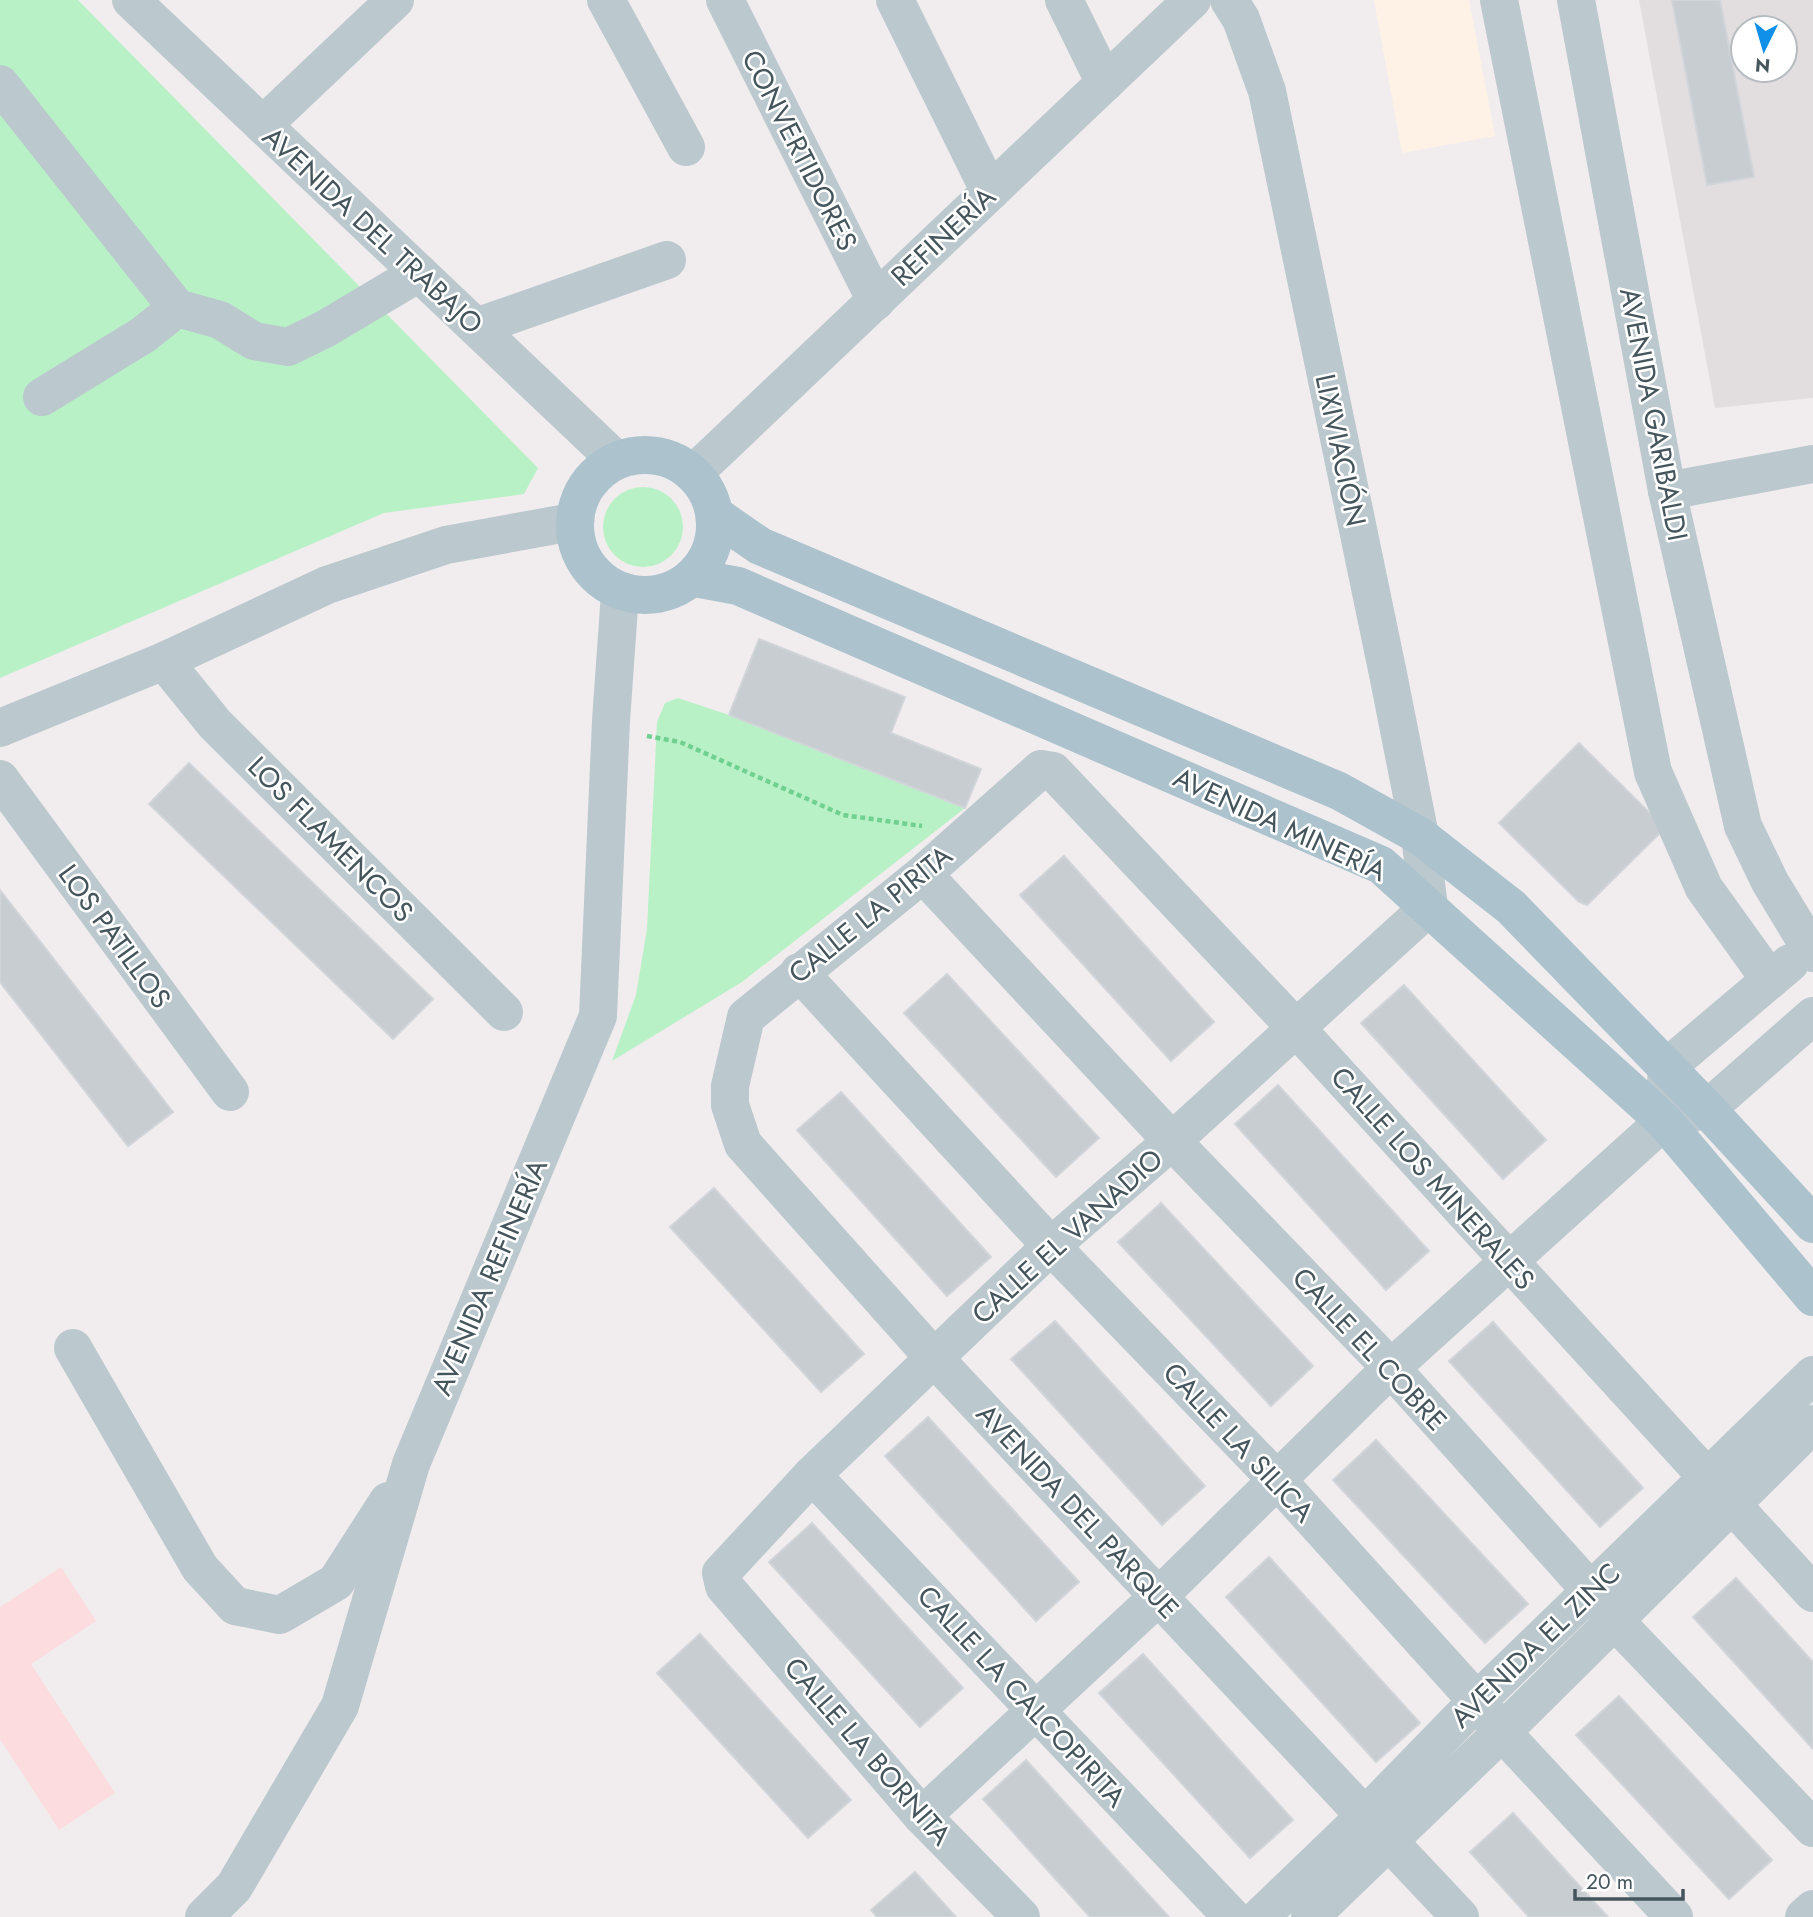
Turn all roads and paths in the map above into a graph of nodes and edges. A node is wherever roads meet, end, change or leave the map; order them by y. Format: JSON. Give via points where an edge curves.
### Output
{"nodes":[{"id":1,"x":131,"y":0,"type":"edge"},
{"id":2,"x":607,"y":0,"type":"edge"},
{"id":3,"x":725,"y":0,"type":"edge"},
{"id":4,"x":895,"y":0,"type":"edge"},
{"id":5,"x":1064,"y":0,"type":"edge"},
{"id":6,"x":1192,"y":0,"type":"edge"},
{"id":7,"x":1229,"y":0,"type":"edge"},
{"id":8,"x":1499,"y":0,"type":"edge"},
{"id":9,"x":1576,"y":0,"type":"edge"},
{"id":10,"x":382,"y":4,"type":"edge"},
{"id":11,"x":1105,"y":83,"type":"junction"},
{"id":12,"x":0,"y":84,"type":"edge"},
{"id":13,"x":263,"y":125,"type":"junction"},
{"id":14,"x":686,"y":147,"type":"dead end"},
{"id":15,"x":990,"y":192,"type":"junction"},
{"id":16,"x":667,"y":260,"type":"dead end"},
{"id":17,"x":419,"y":273,"type":"junction"},
{"id":18,"x":876,"y":301,"type":"junction"},
{"id":19,"x":177,"y":308,"type":"junction"},
{"id":20,"x":476,"y":327,"type":"junction"},
{"id":21,"x":42,"y":397,"type":"dead end"},
{"id":22,"x":615,"y":459,"type":"junction"},
{"id":23,"x":1813,"y":464,"type":"edge"},
{"id":24,"x":695,"y":472,"type":"junction"},
{"id":25,"x":1667,"y":491,"type":"junction"},
{"id":26,"x":718,"y":517,"type":"junction"},
{"id":27,"x":572,"y":522,"type":"junction"},
{"id":28,"x":695,"y":578,"type":"junction"},
{"id":29,"x":620,"y":593,"type":"junction"},
{"id":30,"x":164,"y":661,"type":"junction"},
{"id":31,"x":0,"y":727,"type":"edge"},
{"id":32,"x":611,"y":730,"type":"junction"},
{"id":33,"x":1048,"y":769,"type":"joint"},
{"id":34,"x":0,"y":779,"type":"edge"},
{"id":35,"x":1420,"y":836,"type":"junction"},
{"id":36,"x":958,"y":843,"type":"junction"},
{"id":37,"x":923,"y":874,"type":"junction"},
{"id":38,"x":1429,"y":906,"type":"junction"},
{"id":39,"x":1811,"y":950,"type":"edge"},
{"id":40,"x":799,"y":972,"type":"junction"},
{"id":41,"x":1770,"y":980,"type":"junction"},
{"id":42,"x":504,"y":1012,"type":"dead end"},
{"id":43,"x":1813,"y":1016,"type":"edge"},
{"id":44,"x":1296,"y":1028,"type":"junction"},
{"id":45,"x":1667,"y":1068,"type":"junction"},
{"id":46,"x":730,"y":1086,"type":"joint"},
{"id":47,"x":230,"y":1092,"type":"dead end"},
{"id":48,"x":1707,"y":1109,"type":"junction"},
{"id":49,"x":1664,"y":1121,"type":"junction"},
{"id":50,"x":1172,"y":1141,"type":"junction"},
{"id":51,"x":1813,"y":1224,"type":"edge"},
{"id":52,"x":1051,"y":1246,"type":"junction"},
{"id":53,"x":1509,"y":1261,"type":"junction"},
{"id":54,"x":1813,"y":1297,"type":"edge"},
{"id":55,"x":73,"y":1348,"type":"dead end"},
{"id":56,"x":935,"y":1359,"type":"junction"},
{"id":57,"x":1391,"y":1368,"type":"junction"},
{"id":58,"x":1813,"y":1375,"type":"edge"},
{"id":59,"x":1813,"y":1424,"type":"edge"},
{"id":60,"x":411,"y":1464,"type":"junction"},
{"id":61,"x":812,"y":1475,"type":"junction"},
{"id":62,"x":1278,"y":1481,"type":"junction"},
{"id":63,"x":1719,"y":1491,"type":"junction"},
{"id":64,"x":722,"y":1579,"type":"joint"},
{"id":65,"x":1591,"y":1591,"type":"junction"},
{"id":66,"x":1813,"y":1593,"type":"edge"},
{"id":67,"x":1158,"y":1597,"type":"junction"},
{"id":68,"x":1614,"y":1620,"type":"junction"},
{"id":69,"x":1477,"y":1700,"type":"junction"},
{"id":70,"x":1036,"y":1711,"type":"junction"},
{"id":71,"x":1502,"y":1732,"type":"junction"},
{"id":72,"x":922,"y":1816,"type":"junction"},
{"id":73,"x":1813,"y":1828,"type":"edge"},
{"id":74,"x":1376,"y":1829,"type":"junction"},
{"id":75,"x":1813,"y":1909,"type":"edge"},
{"id":76,"x":204,"y":1917,"type":"edge"},
{"id":77,"x":1021,"y":1917,"type":"edge"},
{"id":78,"x":1232,"y":1917,"type":"edge"},
{"id":79,"x":1260,"y":1917,"type":"edge"},
{"id":80,"x":1310,"y":1917,"type":"edge"},
{"id":81,"x":1460,"y":1917,"type":"edge"},
{"id":82,"x":1674,"y":1917,"type":"edge"},
{"id":83,"x":1804,"y":1917,"type":"edge"}],
"edges":[{"from":1,"to":13,"type":"street","name":"AVENIDA DEL TRABAJO"},
{"from":2,"to":14,"type":"street"},
{"from":3,"to":18,"type":"street","name":"CONVERTIDORES"},
{"from":4,"to":15,"type":"street"},
{"from":5,"to":11,"type":"street"},
{"from":6,"to":11,"type":"street","name":"REFINERÍA"},
{"from":7,"to":35,"type":"street","name":"LIXIVIACIÓN","via":[[1241,19],[1267,91]]},
{"from":8,"to":41,"type":"street","via":[[1653,772],[1704,888]]},
{"from":9,"to":25,"type":"street","name":"AVENIDA GARIBALDI"},
{"from":10,"to":13,"type":"street"},
{"from":11,"to":15,"type":"street","name":"REFINERÍA"},
{"from":12,"to":19,"type":"street"},
{"from":13,"to":17,"type":"street","name":"AVENIDA DEL TRABAJO"},
{"from":15,"to":18,"type":"street","name":"REFINERÍA"},
{"from":16,"to":20,"type":"street"},
{"from":17,"to":19,"type":"street","via":[[288,347],[254,341],[220,320]]},
{"from":17,"to":20,"type":"street","name":"AVENIDA DEL TRABAJO"},
{"from":18,"to":24,"type":"street","name":"REFINERÍA"},
{"from":19,"to":21,"type":"street","via":[[143,335]]},
{"from":20,"to":22,"type":"street","name":"AVENIDA DEL TRABAJO"},
{"from":22,"to":24,"type":"main road","via":[[657,453]]},
{"from":22,"to":27,"type":"main road","via":[[585,484]]},
{"from":23,"to":25,"type":"street"},
{"from":24,"to":26,"type":"main road"},
{"from":25,"to":39,"type":"street","name":"AVENIDA GARIBALDI","via":[[1743,826]]},
{"from":26,"to":28,"type":"main road","via":[[709,560]]},
{"from":26,"to":35,"type":"main road","name":"AVENIDA MINERÍA","via":[[760,546],[1339,791]]},
{"from":27,"to":29,"type":"main road","via":[[590,572]]},
{"from":27,"to":30,"type":"street","via":[[446,545],[327,585]]},
{"from":28,"to":29,"type":"main road","via":[[660,596]]},
{"from":28,"to":38,"type":"main road","name":"AVENIDA MINERÍA","via":[[738,586],[1381,865]]},
{"from":29,"to":32,"type":"street","name":"AVENIDA REFINERÍA"},
{"from":30,"to":31,"type":"street"},
{"from":30,"to":42,"type":"street","name":"LOS FLAMENCOS","via":[[215,724]]},
{"from":32,"to":36,"type":"path","via":[[680,742],[843,815],[919,824]]},
{"from":32,"to":60,"type":"street","name":"AVENIDA REFINERÍA","via":[[598,1016]]},
{"from":33,"to":36,"type":"street","name":"CALLE LA PIRITA","via":[[1041,769]]},
{"from":33,"to":44,"type":"street","name":"CALLE LOS MINERALES"},
{"from":34,"to":47,"type":"street","name":"LOS PATILLOS"},
{"from":35,"to":38,"type":"street","name":"LIXIVIACIÓN"},
{"from":35,"to":45,"type":"main road","name":"AVENIDA MINERÍA","via":[[1511,907]]},
{"from":36,"to":37,"type":"street","name":"CALLE LA PIRITA"},
{"from":37,"to":40,"type":"street","name":"CALLE LA PIRITA"},
{"from":37,"to":50,"type":"street","name":"CALLE EL COBRE"},
{"from":38,"to":44,"type":"street","name":"CALLE EL VANADIO"},
{"from":38,"to":49,"type":"main road","name":"AVENIDA MINERÍA"},
{"from":39,"to":41,"type":"street"},
{"from":40,"to":46,"type":"street","name":"CALLE LA PIRITA","via":[[746,1017]]},
{"from":40,"to":52,"type":"street","name":"CALLE LA SILICA"},
{"from":41,"to":45,"type":"street"},
{"from":43,"to":48,"type":"street"},
{"from":44,"to":50,"type":"street","name":"CALLE EL VANADIO"},
{"from":44,"to":53,"type":"street","name":"CALLE LOS MINERALES"},
{"from":45,"to":48,"type":"main road","name":"AVENIDA MINERÍA"},
{"from":45,"to":49,"type":"street"},
{"from":46,"to":56,"type":"street","name":"AVENIDA DEL PARQUE","via":[[730,1105],[743,1144]]},
{"from":48,"to":49,"type":"street"},
{"from":48,"to":51,"type":"main road","name":"AVENIDA MINERÍA"},
{"from":49,"to":53,"type":"street"},
{"from":49,"to":54,"type":"main road","name":"AVENIDA MINERÍA"},
{"from":50,"to":52,"type":"street","name":"CALLE EL VANADIO"},
{"from":50,"to":57,"type":"street","name":"CALLE EL COBRE"},
{"from":52,"to":56,"type":"street","name":"CALLE EL VANADIO"},
{"from":52,"to":62,"type":"street","name":"CALLE LA SILICA"},
{"from":53,"to":57,"type":"street"},
{"from":53,"to":63,"type":"street","name":"CALLE LOS MINERALES"},
{"from":55,"to":60,"type":"street","via":[[200,1568],[235,1606],[281,1615],[336,1582]]},
{"from":56,"to":61,"type":"street","name":"CALLE EL VANADIO"},
{"from":56,"to":67,"type":"street","name":"AVENIDA DEL PARQUE"},
{"from":57,"to":62,"type":"street"},
{"from":57,"to":65,"type":"street","name":"CALLE EL COBRE"},
{"from":58,"to":63,"type":"street","name":"AVENIDA EL ZINC"},
{"from":59,"to":63,"type":"street","name":"AVENIDA EL ZINC"},
{"from":60,"to":76,"type":"street","name":"AVENIDA REFINERÍA","via":[[340,1706],[234,1887]]},
{"from":61,"to":64,"type":"street","name":"CALLE EL VANADIO","via":[[721,1573]]},
{"from":61,"to":70,"type":"street","name":"CALLE LA CALCOPIRITA"},
{"from":62,"to":67,"type":"street"},
{"from":62,"to":69,"type":"street","name":"CALLE LA SILICA"},
{"from":63,"to":65,"type":"street","name":"AVENIDA EL ZINC"},
{"from":63,"to":66,"type":"street","name":"CALLE LOS MINERALES"},
{"from":63,"to":68,"type":"street","name":"AVENIDA EL ZINC"},
{"from":64,"to":72,"type":"street","name":"CALLE LA BORNITA"},
{"from":65,"to":68,"type":"street","name":"CALLE EL COBRE"},
{"from":65,"to":69,"type":"street","name":"AVENIDA EL ZINC"},
{"from":67,"to":70,"type":"street"},
{"from":67,"to":74,"type":"street","name":"AVENIDA DEL PARQUE"},
{"from":68,"to":71,"type":"street","name":"AVENIDA EL ZINC"},
{"from":68,"to":73,"type":"street","name":"CALLE EL COBRE"},
{"from":69,"to":71,"type":"street","name":"CALLE LA SILICA"},
{"from":69,"to":74,"type":"street","name":"AVENIDA EL ZINC"},
{"from":70,"to":72,"type":"street"},
{"from":70,"to":78,"type":"street","name":"CALLE LA CALCOPIRITA"},
{"from":71,"to":74,"type":"street","name":"AVENIDA EL ZINC"},
{"from":71,"to":82,"type":"street","name":"CALLE LA SILICA"},
{"from":72,"to":77,"type":"street","name":"CALLE LA BORNITA"},
{"from":74,"to":79,"type":"street","name":"AVENIDA EL ZINC"},
{"from":74,"to":80,"type":"street","name":"AVENIDA EL ZINC"},
{"from":74,"to":81,"type":"street","name":"AVENIDA DEL PARQUE"},
{"from":75,"to":83,"type":"street"}]}
